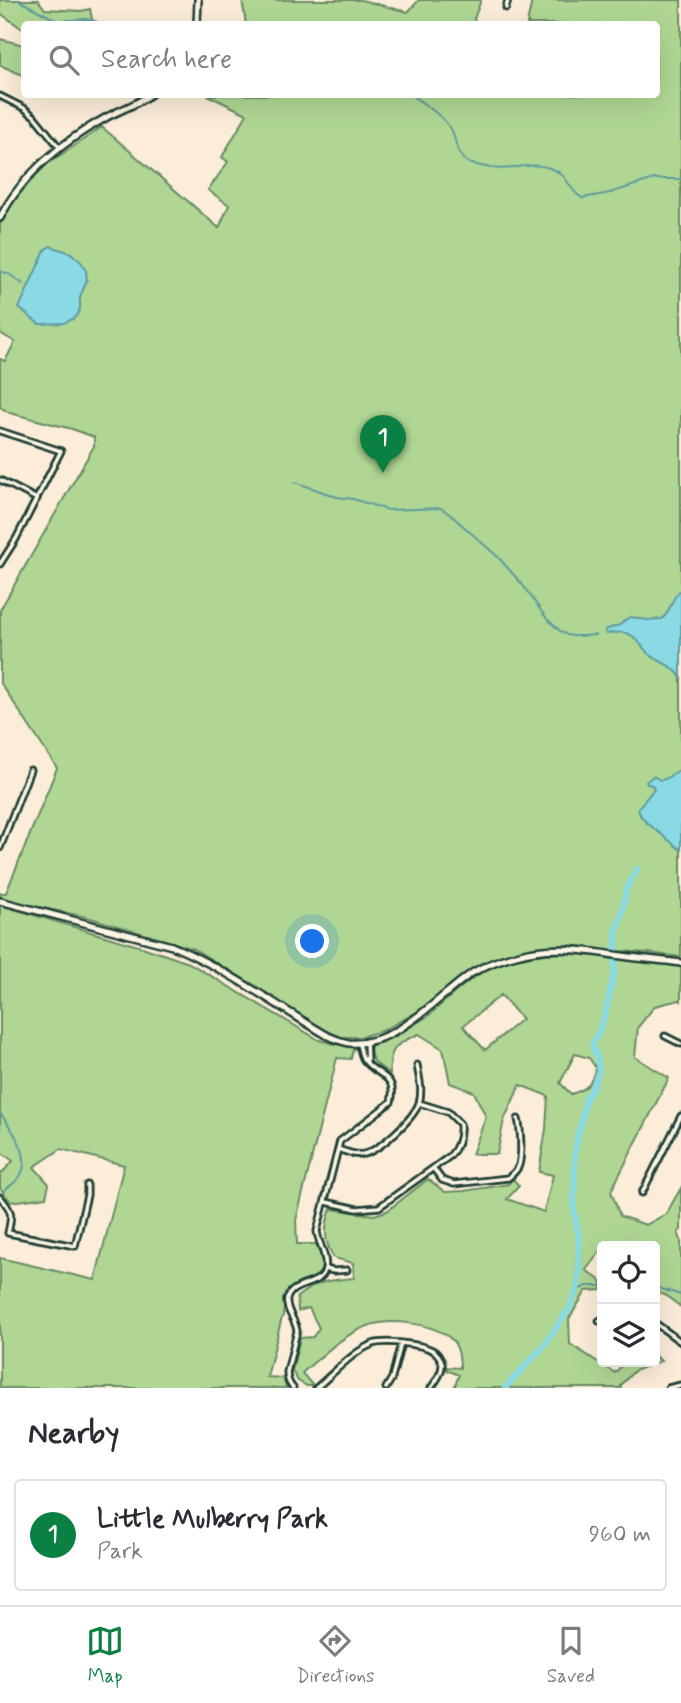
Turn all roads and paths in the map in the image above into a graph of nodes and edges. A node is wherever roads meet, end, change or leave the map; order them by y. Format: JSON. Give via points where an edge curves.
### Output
{"nodes":[{"id":1,"x":198,"y":0,"type":"edge"},
{"id":2,"x":508,"y":0,"type":"edge"},
{"id":3,"x":506,"y":8,"type":"dead end"},
{"id":4,"x":197,"y":21,"type":"edge"},
{"id":5,"x":0,"y":96,"type":"edge"},
{"id":6,"x":143,"y":98,"type":"edge"},
{"id":7,"x":60,"y":148,"type":"junction"},
{"id":8,"x":0,"y":218,"type":"edge"},
{"id":9,"x":1,"y":432,"type":"edge"},
{"id":10,"x":0,"y":439,"type":"edge"},
{"id":11,"x":0,"y":480,"type":"edge"},
{"id":12,"x":37,"y":499,"type":"junction"},
{"id":13,"x":0,"y":564,"type":"edge"},
{"id":14,"x":30,"y":769,"type":"dead end"},
{"id":15,"x":0,"y":823,"type":"edge"},
{"id":16,"x":8,"y":826,"type":"junction"},
{"id":17,"x":0,"y":848,"type":"edge"},
{"id":18,"x":0,"y":901,"type":"edge"},
{"id":19,"x":681,"y":963,"type":"edge"},
{"id":20,"x":665,"y":1036,"type":"dead end"},
{"id":21,"x":366,"y":1041,"type":"junction"},
{"id":22,"x":359,"y":1043,"type":"junction"},
{"id":23,"x":681,"y":1044,"type":"edge"},
{"id":24,"x":367,"y":1063,"type":"junction"},
{"id":25,"x":416,"y":1065,"type":"dead end"},
{"id":26,"x":419,"y":1103,"type":"junction"},
{"id":27,"x":681,"y":1116,"type":"edge"},
{"id":28,"x":518,"y":1119,"type":"dead end"},
{"id":29,"x":338,"y":1149,"type":"junction"},
{"id":30,"x":433,"y":1168,"type":"junction"},
{"id":31,"x":87,"y":1185,"type":"dead end"},
{"id":32,"x":642,"y":1193,"type":"dead end"},
{"id":33,"x":0,"y":1197,"type":"edge"},
{"id":34,"x":326,"y":1202,"type":"junction"},
{"id":35,"x":325,"y":1269,"type":"junction"},
{"id":36,"x":347,"y":1270,"type":"dead end"},
{"id":37,"x":660,"y":1327,"type":"edge"},
{"id":38,"x":681,"y":1342,"type":"edge"},
{"id":39,"x":401,"y":1343,"type":"junction"},
{"id":40,"x":681,"y":1385,"type":"edge"},
{"id":41,"x":293,"y":1388,"type":"edge"},
{"id":42,"x":316,"y":1388,"type":"edge"},
{"id":43,"x":386,"y":1388,"type":"edge"},
{"id":44,"x":431,"y":1388,"type":"edge"},
{"id":45,"x":667,"y":1388,"type":"edge"}],
"edges":[{"from":1,"to":4,"type":"street"},
{"from":2,"to":3,"type":"street"},
{"from":5,"to":7,"type":"street","via":[[34,116]]},
{"from":6,"to":7,"type":"street"},
{"from":7,"to":8,"type":"street","via":[[17,190]]},
{"from":9,"to":10,"type":"street"},
{"from":9,"to":12,"type":"street","via":[[61,451]]},
{"from":11,"to":12,"type":"street"},
{"from":12,"to":13,"type":"street"},
{"from":14,"to":16,"type":"street"},
{"from":15,"to":16,"type":"street"},
{"from":16,"to":17,"type":"street"},
{"from":18,"to":22,"type":"street","via":[[172,946],[215,967],[328,1037]]},
{"from":19,"to":21,"type":"street","via":[[556,948],[534,950],[479,969],[413,1020]]},
{"from":20,"to":23,"type":"street"},
{"from":21,"to":22,"type":"street"},
{"from":21,"to":24,"type":"street"},
{"from":22,"to":24,"type":"street"},
{"from":24,"to":29,"type":"street","via":[[392,1085],[391,1102],[340,1141]]},
{"from":25,"to":26,"type":"street"},
{"from":26,"to":29,"type":"street","via":[[405,1124],[372,1150],[358,1154]]},
{"from":26,"to":30,"type":"street","via":[[448,1112],[460,1124],[454,1152]]},
{"from":27,"to":32,"type":"street"},
{"from":28,"to":30,"type":"street","via":[[519,1166],[508,1178],[454,1184],[442,1180]]},
{"from":29,"to":34,"type":"street"},
{"from":30,"to":34,"type":"street","via":[[379,1207],[357,1209]]},
{"from":31,"to":33,"type":"street","via":[[75,1246],[8,1233],[12,1216]]},
{"from":34,"to":35,"type":"street","via":[[317,1231]]},
{"from":35,"to":36,"type":"street"},
{"from":35,"to":41,"type":"street","via":[[319,1278],[292,1291],[288,1299],[297,1331],[287,1372]]},
{"from":37,"to":38,"type":"street"},
{"from":39,"to":42,"type":"street","via":[[363,1349]]},
{"from":39,"to":43,"type":"street"},
{"from":39,"to":44,"type":"street","via":[[438,1355],[442,1368]]},
{"from":40,"to":45,"type":"street"}]}
